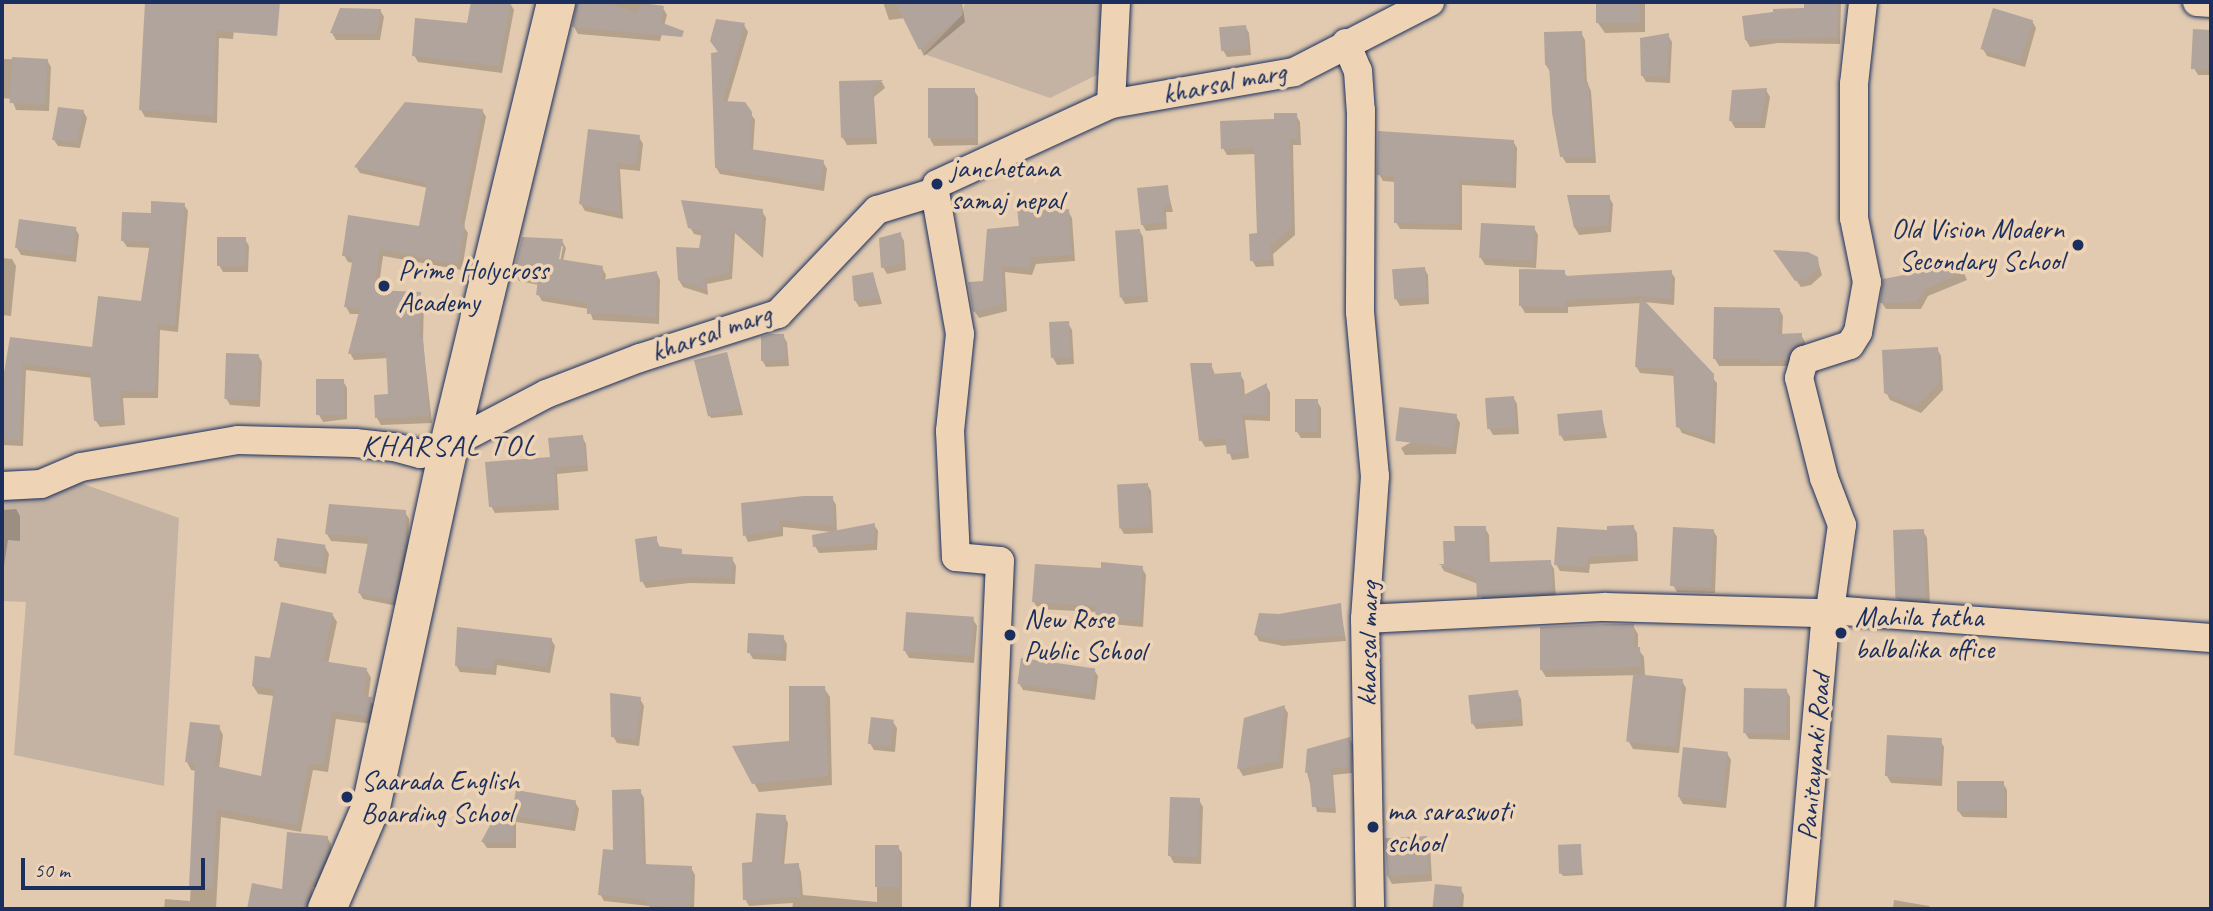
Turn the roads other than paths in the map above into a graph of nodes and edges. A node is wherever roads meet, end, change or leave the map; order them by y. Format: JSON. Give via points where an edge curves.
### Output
{"nodes":[{"id":1,"x":556,"y":2,"type":"edge"},
{"id":2,"x":1116,"y":2,"type":"edge"},
{"id":3,"x":1430,"y":2,"type":"edge"},
{"id":4,"x":1863,"y":2,"type":"edge"},
{"id":5,"x":2197,"y":2,"type":"edge"},
{"id":6,"x":2211,"y":3,"type":"edge"},
{"id":7,"x":1346,"y":43,"type":"junction"},
{"id":8,"x":1111,"y":104,"type":"junction"},
{"id":9,"x":934,"y":192,"type":"junction"},
{"id":10,"x":449,"y":445,"type":"junction"},
{"id":11,"x":2,"y":486,"type":"edge"},
{"id":12,"x":1828,"y":612,"type":"junction"},
{"id":13,"x":1365,"y":619,"type":"junction"},
{"id":14,"x":2211,"y":638,"type":"edge"},
{"id":15,"x":327,"y":909,"type":"edge"},
{"id":16,"x":985,"y":909,"type":"edge"},
{"id":17,"x":1370,"y":909,"type":"edge"},
{"id":18,"x":1800,"y":909,"type":"edge"}],
"edges":[{"from":1,"to":10,"type":"main road"},
{"from":2,"to":8,"type":"street"},
{"from":3,"to":7,"type":"street"},
{"from":4,"to":12,"type":"street","name":"Panitayanki Road","via":[[1854,84],[1854,218],[1867,282],[1858,332],[1850,345],[1804,360],[1799,378],[1824,478],[1842,525]]},
{"from":5,"to":6,"type":"street"},
{"from":7,"to":8,"type":"street","name":"kharsal marg","via":[[1294,72]]},
{"from":7,"to":13,"type":"street","name":"kharsal marg","via":[[1358,71],[1361,110],[1360,312],[1375,476]]},
{"from":8,"to":9,"type":"street","name":"kharsal marg","via":[[937,184]]},
{"from":9,"to":10,"type":"street","name":"kharsal marg","via":[[877,210],[778,314],[546,394]]},
{"from":9,"to":16,"type":"street","via":[[960,334],[950,431],[956,557],[1000,561]]},
{"from":10,"to":11,"type":"street","name":"kharsal marg","via":[[420,454],[355,443],[238,440],[81,467],[41,484]]},
{"from":10,"to":15,"type":"main road","via":[[371,807]]},
{"from":12,"to":13,"type":"street","via":[[1605,607]]},
{"from":12,"to":14,"type":"street"},
{"from":12,"to":18,"type":"street","name":"Panitayanki Road"},
{"from":13,"to":17,"type":"street","name":"kharsal marg"}]}
